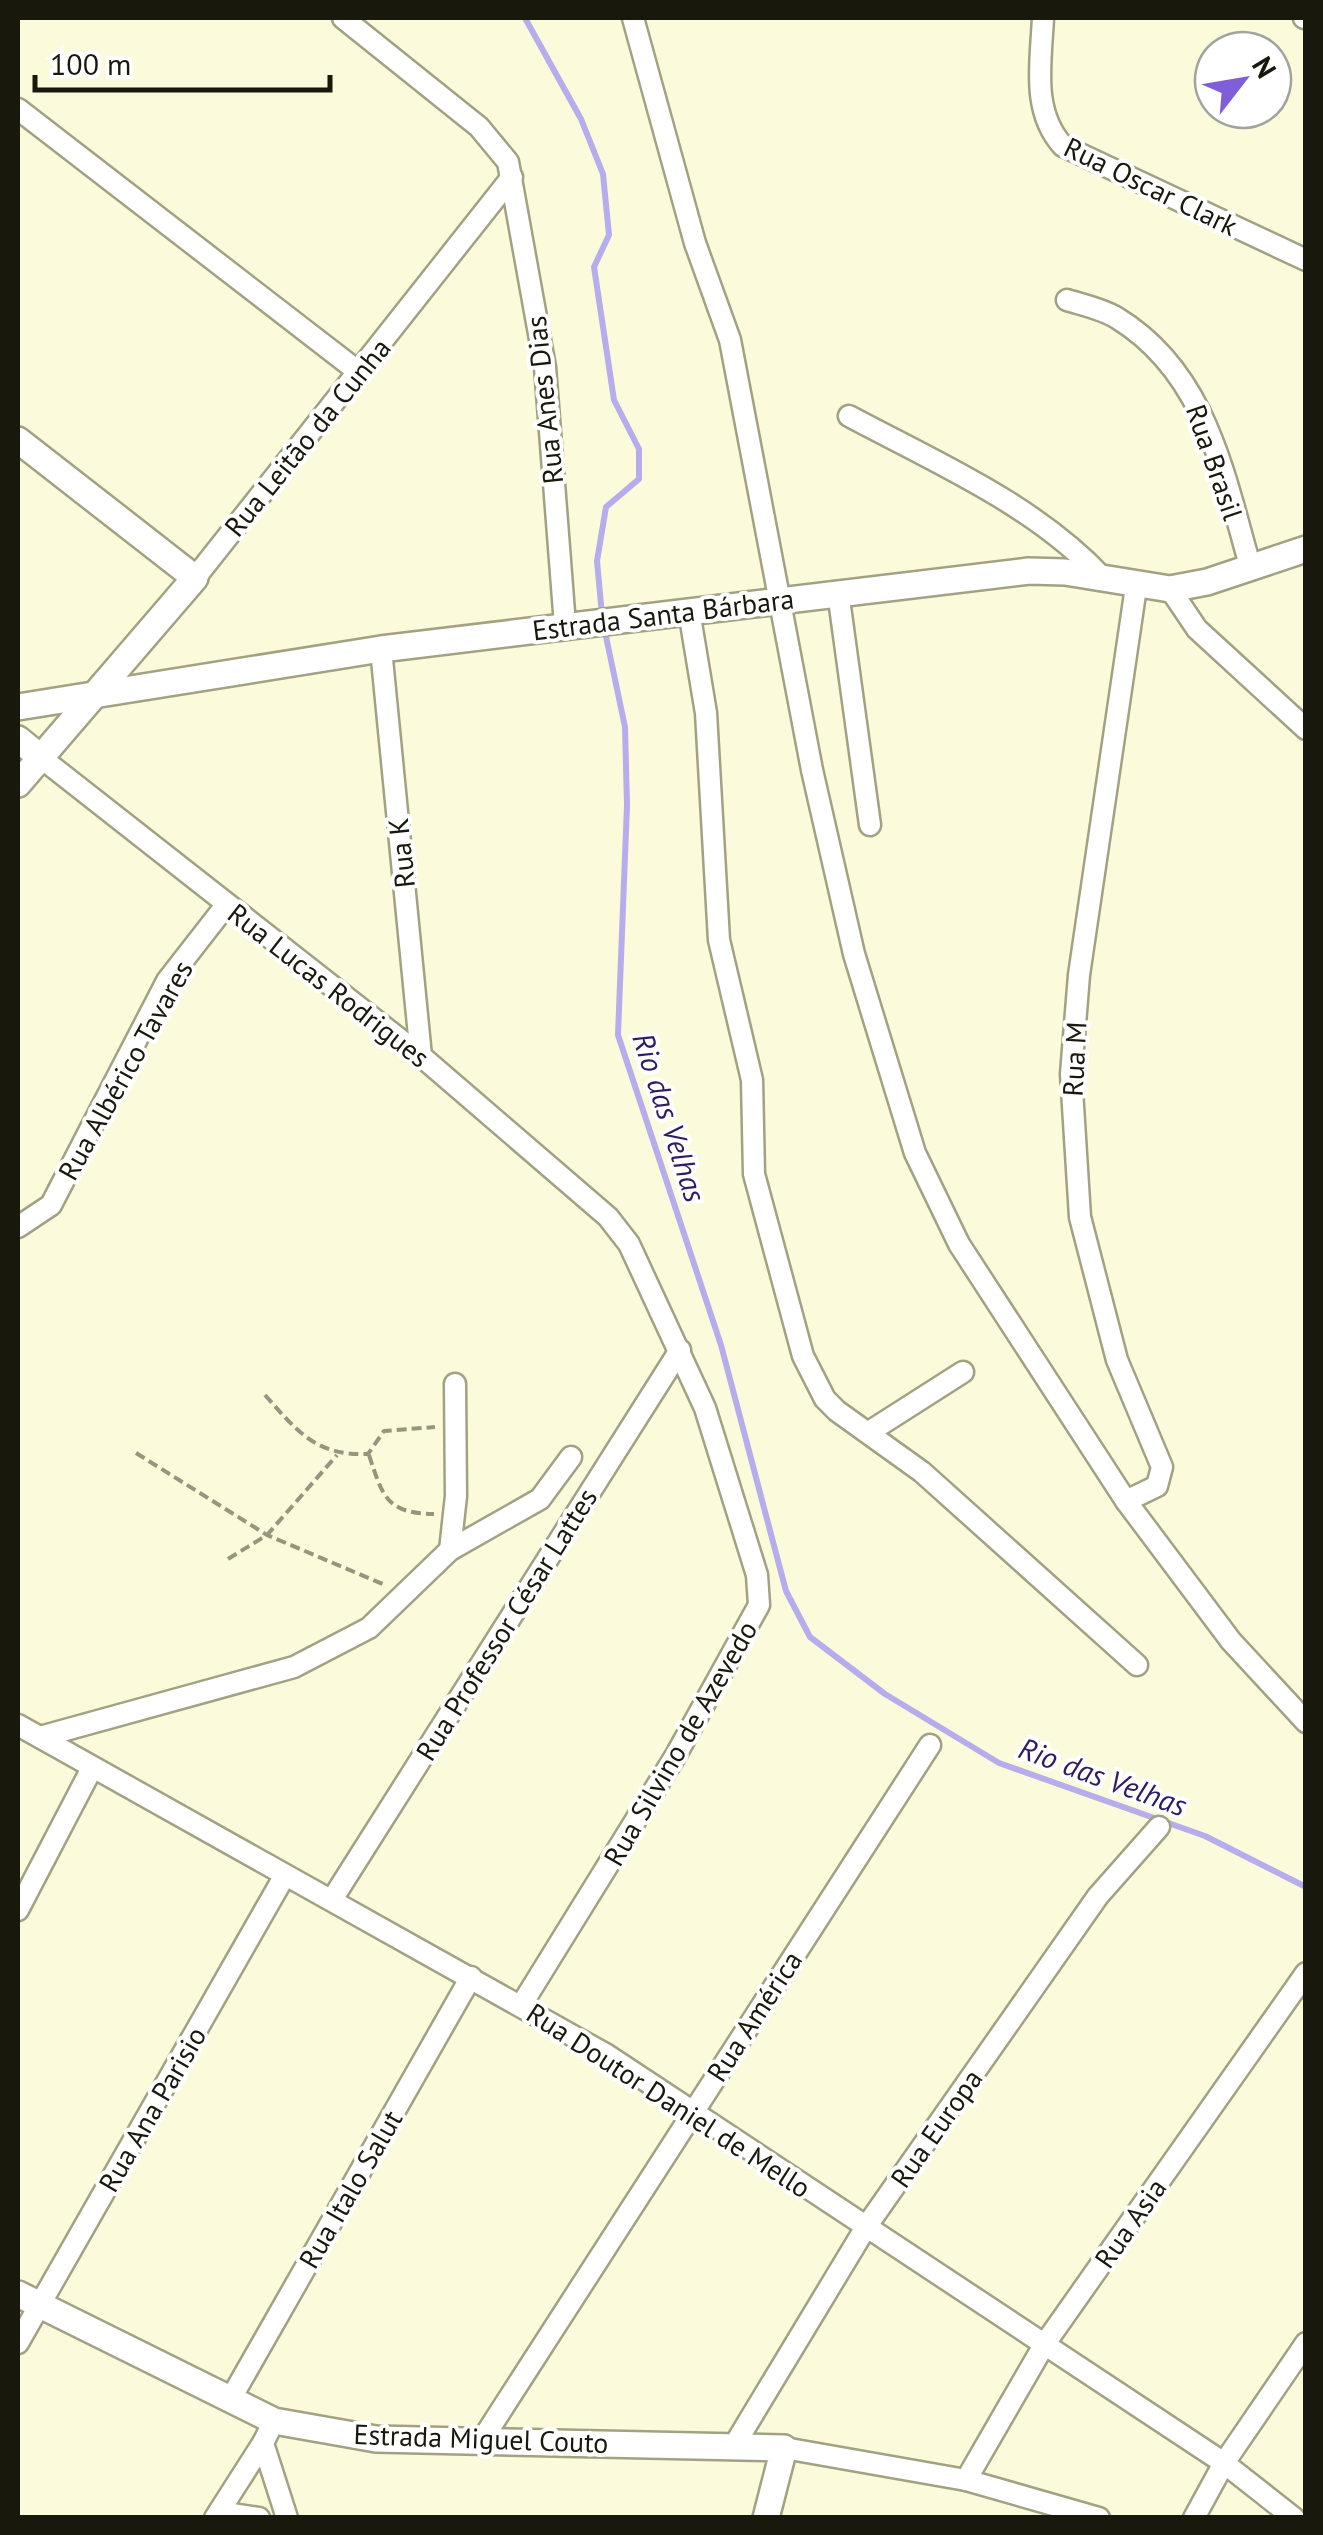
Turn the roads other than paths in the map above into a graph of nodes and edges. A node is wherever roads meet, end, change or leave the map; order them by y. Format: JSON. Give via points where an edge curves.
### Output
{"nodes":[{"id":1,"x":343,"y":18,"type":"edge"},
{"id":2,"x":633,"y":18,"type":"edge"},
{"id":3,"x":1043,"y":18,"type":"edge"},
{"id":4,"x":18,"y":108,"type":"edge"},
{"id":5,"x":512,"y":177,"type":"junction"},
{"id":6,"x":1306,"y":260,"type":"edge"},
{"id":7,"x":1066,"y":300,"type":"dead end"},
{"id":8,"x":360,"y":373,"type":"junction"},
{"id":9,"x":849,"y":416,"type":"dead end"},
{"id":10,"x":18,"y":440,"type":"edge"},
{"id":11,"x":1306,"y":549,"type":"edge"},
{"id":12,"x":1251,"y":569,"type":"junction"},
{"id":13,"x":1102,"y":577,"type":"junction"},
{"id":14,"x":195,"y":578,"type":"junction"},
{"id":15,"x":1136,"y":586,"type":"junction"},
{"id":16,"x":1170,"y":589,"type":"junction"},
{"id":17,"x":838,"y":592,"type":"junction"},
{"id":18,"x":781,"y":601,"type":"junction"},
{"id":19,"x":690,"y":611,"type":"junction"},
{"id":20,"x":570,"y":625,"type":"junction"},
{"id":21,"x":380,"y":650,"type":"junction"},
{"id":22,"x":97,"y":694,"type":"junction"},
{"id":23,"x":18,"y":707,"type":"edge"},
{"id":24,"x":1306,"y":729,"type":"edge"},
{"id":25,"x":18,"y":739,"type":"edge"},
{"id":26,"x":40,"y":756,"type":"junction"},
{"id":27,"x":18,"y":784,"type":"edge"},
{"id":28,"x":870,"y":825,"type":"dead end"},
{"id":29,"x":227,"y":904,"type":"junction"},
{"id":30,"x":421,"y":1056,"type":"junction"},
{"id":31,"x":18,"y":1227,"type":"edge"},
{"id":32,"x":629,"y":1244,"type":"joint"},
{"id":33,"x":680,"y":1350,"type":"junction"},
{"id":34,"x":963,"y":1372,"type":"dead end"},
{"id":35,"x":456,"y":1384,"type":"dead end"},
{"id":36,"x":868,"y":1432,"type":"junction"},
{"id":37,"x":572,"y":1457,"type":"dead end"},
{"id":38,"x":1126,"y":1501,"type":"junction"},
{"id":39,"x":450,"y":1550,"type":"junction"},
{"id":40,"x":1137,"y":1664,"type":"dead end"},
{"id":41,"x":1306,"y":1722,"type":"edge"},
{"id":42,"x":18,"y":1725,"type":"edge"},
{"id":43,"x":40,"y":1737,"type":"junction"},
{"id":44,"x":930,"y":1745,"type":"dead end"},
{"id":45,"x":91,"y":1770,"type":"junction"},
{"id":46,"x":1166,"y":1820,"type":"road end"},
{"id":47,"x":286,"y":1874,"type":"junction"},
{"id":48,"x":333,"y":1898,"type":"junction"},
{"id":49,"x":18,"y":1910,"type":"edge"},
{"id":50,"x":1306,"y":1973,"type":"edge"},
{"id":51,"x":471,"y":1977,"type":"junction"},
{"id":52,"x":522,"y":2004,"type":"junction"},
{"id":53,"x":691,"y":2112,"type":"junction"},
{"id":54,"x":866,"y":2228,"type":"junction"},
{"id":55,"x":29,"y":2300,"type":"edge"},
{"id":56,"x":18,"y":2343,"type":"edge"},
{"id":57,"x":1306,"y":2343,"type":"edge"},
{"id":58,"x":1044,"y":2345,"type":"junction"},
{"id":59,"x":230,"y":2400,"type":"junction"},
{"id":60,"x":269,"y":2432,"type":"junction"},
{"id":61,"x":482,"y":2440,"type":"junction"},
{"id":62,"x":735,"y":2444,"type":"junction"},
{"id":63,"x":784,"y":2448,"type":"junction"},
{"id":64,"x":1224,"y":2463,"type":"junction"},
{"id":65,"x":966,"y":2480,"type":"junction"},
{"id":66,"x":217,"y":2515,"type":"edge"},
{"id":67,"x":258,"y":2518,"type":"edge"},
{"id":68,"x":286,"y":2518,"type":"edge"},
{"id":69,"x":766,"y":2518,"type":"edge"},
{"id":70,"x":1099,"y":2518,"type":"edge"},
{"id":71,"x":1194,"y":2518,"type":"edge"},
{"id":72,"x":1294,"y":2518,"type":"edge"}],
"edges":[{"from":1,"to":5,"type":"street","via":[[479,126]]},
{"from":2,"to":18,"type":"street","via":[[695,242],[730,340]]},
{"from":3,"to":6,"type":"street","name":"Rua Oscar Clark","via":[[1045,120],[1063,146]]},
{"from":4,"to":8,"type":"street"},
{"from":5,"to":8,"type":"street","name":"Rua Leitão da Cunha"},
{"from":5,"to":20,"type":"street","name":"Rua Anes Dias","via":[[545,367]]},
{"from":7,"to":12,"type":"street","name":"Rua Brasil","via":[[1114,316],[1150,342],[1185,382],[1205,416]]},
{"from":8,"to":14,"type":"street","name":"Rua Leitão da Cunha"},
{"from":9,"to":13,"type":"street","via":[[984,488],[1074,548]]},
{"from":10,"to":14,"type":"street"},
{"from":11,"to":12,"type":"street","name":"Estrada Santa Bárbara"},
{"from":12,"to":16,"type":"street","name":"Estrada Santa Bárbara"},
{"from":13,"to":15,"type":"street","name":"Estrada Santa Bárbara"},
{"from":13,"to":17,"type":"street","name":"Estrada Santa Bárbara","via":[[1029,571]]},
{"from":14,"to":22,"type":"street","name":"Rua Leitão da Cunha"},
{"from":15,"to":16,"type":"street","name":"Estrada Santa Bárbara"},
{"from":15,"to":38,"type":"street","name":"Rua M","via":[[1071,1074],[1080,1217],[1117,1360],[1162,1467],[1156,1486]]},
{"from":16,"to":24,"type":"street","via":[[1197,628]]},
{"from":17,"to":18,"type":"street","name":"Estrada Santa Bárbara"},
{"from":17,"to":28,"type":"street"},
{"from":18,"to":19,"type":"street","name":"Estrada Santa Bárbara"},
{"from":18,"to":38,"type":"street","via":[[854,954],[914,1153],[959,1244]]},
{"from":19,"to":20,"type":"street","name":"Estrada Santa Bárbara"},
{"from":19,"to":36,"type":"street","via":[[706,713],[719,940],[752,1080],[754,1174],[765,1227],[816,1384],[837,1411]]},
{"from":20,"to":21,"type":"street","name":"Estrada Santa Bárbara"},
{"from":21,"to":22,"type":"street","name":"Estrada Santa Bárbara"},
{"from":21,"to":30,"type":"street","name":"Rua K"},
{"from":22,"to":23,"type":"street","name":"Estrada Santa Bárbara"},
{"from":22,"to":26,"type":"street","name":"Rua Leitão da Cunha"},
{"from":25,"to":26,"type":"street","name":"Rua Lucas Rodrigues"},
{"from":26,"to":27,"type":"street","name":"Rua Leitão da Cunha"},
{"from":26,"to":29,"type":"street","name":"Rua Lucas Rodrigues"},
{"from":29,"to":30,"type":"street","name":"Rua Lucas Rodrigues"},
{"from":29,"to":31,"type":"street","name":"Rua Albérico Tavares","via":[[167,981],[51,1205]]},
{"from":30,"to":32,"type":"street","name":"Rua Lucas Rodrigues","via":[[570,1183]]},
{"from":32,"to":33,"type":"street","name":"Rua Silvino de Azevedo"},
{"from":33,"to":48,"type":"street","name":"Rua Professor César Lattes"},
{"from":33,"to":52,"type":"street","name":"Rua Silvino de Azevedo","via":[[757,1575],[759,1604],[676,1755]]},
{"from":34,"to":36,"type":"street"},
{"from":35,"to":39,"type":"street"},
{"from":36,"to":40,"type":"street","via":[[991,1531]]},
{"from":37,"to":39,"type":"street","via":[[540,1499]]},
{"from":38,"to":41,"type":"street","via":[[1231,1641]]},
{"from":39,"to":43,"type":"street","via":[[369,1628],[294,1667]]},
{"from":42,"to":43,"type":"street","name":"Rua Doutor Daniel de Mello"},
{"from":43,"to":45,"type":"street","name":"Rua Doutor Daniel de Mello"},
{"from":44,"to":53,"type":"street","name":"Rua América"},
{"from":45,"to":47,"type":"street","name":"Rua Doutor Daniel de Mello"},
{"from":45,"to":49,"type":"street"},
{"from":46,"to":54,"type":"street","name":"Rua Europa","via":[[1098,1896]]},
{"from":47,"to":48,"type":"street","name":"Rua Doutor Daniel de Mello"},
{"from":47,"to":55,"type":"street","name":"Rua Ana Parisio"},
{"from":48,"to":51,"type":"street","name":"Rua Doutor Daniel de Mello"},
{"from":50,"to":58,"type":"street","name":"Rua Asia"},
{"from":51,"to":52,"type":"street","name":"Rua Doutor Daniel de Mello"},
{"from":51,"to":59,"type":"street","name":"Rua Italo Salut"},
{"from":52,"to":53,"type":"street","name":"Rua Doutor Daniel de Mello"},
{"from":53,"to":54,"type":"street","name":"Rua Doutor Daniel de Mello"},
{"from":53,"to":61,"type":"street","name":"Rua América"},
{"from":54,"to":58,"type":"street","name":"Rua Doutor Daniel de Mello"},
{"from":54,"to":62,"type":"street","name":"Rua Europa"},
{"from":55,"to":56,"type":"street","name":"Rua Ana Parisio"},
{"from":55,"to":59,"type":"street","name":"Estrada Miguel Couto"},
{"from":57,"to":64,"type":"street"},
{"from":58,"to":64,"type":"street","name":"Rua Doutor Daniel de Mello"},
{"from":58,"to":65,"type":"street","name":"Rua Asia"},
{"from":59,"to":60,"type":"street","name":"Estrada Miguel Couto"},
{"from":60,"to":61,"type":"street","name":"Estrada Miguel Couto"},
{"from":60,"to":66,"type":"street"},
{"from":60,"to":68,"type":"street"},
{"from":61,"to":62,"type":"street","name":"Estrada Miguel Couto"},
{"from":62,"to":63,"type":"street","name":"Estrada Miguel Couto"},
{"from":63,"to":65,"type":"street"},
{"from":63,"to":69,"type":"street"},
{"from":64,"to":71,"type":"street"},
{"from":64,"to":72,"type":"street","name":"Rua Doutor Daniel de Mello"},
{"from":65,"to":70,"type":"street"},
{"from":66,"to":67,"type":"street"}]}
